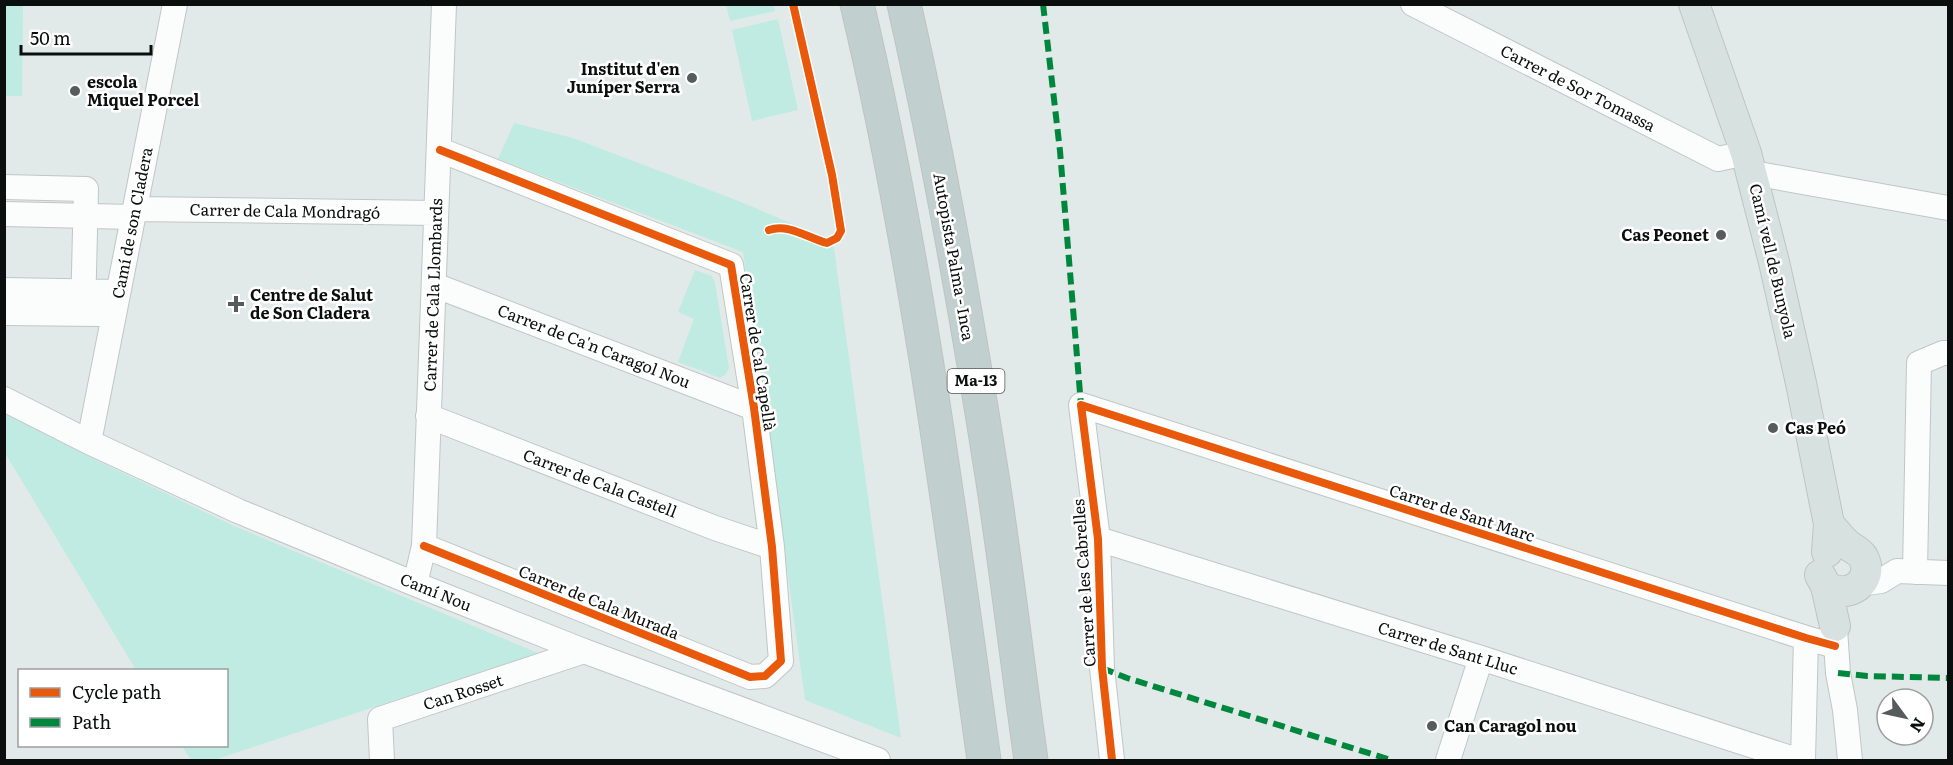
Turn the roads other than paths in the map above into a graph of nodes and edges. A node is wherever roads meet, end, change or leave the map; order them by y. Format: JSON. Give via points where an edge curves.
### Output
{"nodes":[{"id":1,"x":175,"y":4,"type":"edge"},
{"id":2,"x":444,"y":4,"type":"edge"},
{"id":3,"x":857,"y":4,"type":"edge"},
{"id":4,"x":904,"y":4,"type":"edge"},
{"id":5,"x":1413,"y":4,"type":"edge"},
{"id":6,"x":1694,"y":4,"type":"edge"},
{"id":7,"x":440,"y":150,"type":"junction"},
{"id":8,"x":1750,"y":163,"type":"junction"},
{"id":9,"x":4,"y":187,"type":"edge"},
{"id":10,"x":1948,"y":208,"type":"edge"},
{"id":11,"x":134,"y":213,"type":"junction"},
{"id":12,"x":436,"y":213,"type":"junction"},
{"id":13,"x":4,"y":214,"type":"edge"},
{"id":14,"x":85,"y":216,"type":"junction"},
{"id":15,"x":434,"y":285,"type":"junction"},
{"id":16,"x":4,"y":290,"type":"edge"},
{"id":17,"x":83,"y":303,"type":"junction"},
{"id":18,"x":116,"y":303,"type":"junction"},
{"id":19,"x":4,"y":313,"type":"edge"},
{"id":20,"x":1948,"y":353,"type":"edge"},
{"id":21,"x":4,"y":399,"type":"edge"},
{"id":22,"x":1081,"y":405,"type":"joint"},
{"id":23,"x":753,"y":408,"type":"junction"},
{"id":24,"x":428,"y":416,"type":"junction"},
{"id":25,"x":89,"y":442,"type":"junction"},
{"id":26,"x":1098,"y":539,"type":"junction"},
{"id":27,"x":1841,"y":544,"type":"junction"},
{"id":28,"x":424,"y":546,"type":"junction"},
{"id":29,"x":772,"y":547,"type":"junction"},
{"id":30,"x":1906,"y":572,"type":"junction"},
{"id":31,"x":1948,"y":573,"type":"edge"},
{"id":32,"x":415,"y":584,"type":"junction"},
{"id":33,"x":1846,"y":587,"type":"junction"},
{"id":34,"x":1835,"y":636,"type":"junction"},
{"id":35,"x":1806,"y":638,"type":"junction"},
{"id":36,"x":584,"y":651,"type":"junction"},
{"id":37,"x":1481,"y":658,"type":"junction"},
{"id":38,"x":765,"y":676,"type":"joint"},
{"id":39,"x":834,"y":752,"type":"edge"},
{"id":40,"x":382,"y":760,"type":"edge"},
{"id":41,"x":878,"y":760,"type":"edge"},
{"id":42,"x":984,"y":760,"type":"edge"},
{"id":43,"x":1031,"y":760,"type":"edge"},
{"id":44,"x":1112,"y":760,"type":"edge"},
{"id":45,"x":1448,"y":760,"type":"edge"},
{"id":46,"x":1797,"y":760,"type":"edge"},
{"id":47,"x":1803,"y":760,"type":"edge"},
{"id":48,"x":1850,"y":760,"type":"edge"}],
"edges":[{"from":1,"to":11,"type":"street","name":"Camí de son Cladera"},
{"from":2,"to":7,"type":"street","name":"Carrer de Cala Llombards"},
{"from":3,"to":42,"type":"highway","number":"Ma-13","via":[[896,191],[931,389]]},
{"from":4,"to":43,"type":"highway","name":"Autopista Palma - Inca","number":"Ma-13","via":[[943,192],[979,399]]},
{"from":5,"to":8,"type":"street","name":"Carrer de Sor Tomassa","via":[[1718,159]]},
{"from":6,"to":8,"type":"main road","name":"Camí vell de Bunyola"},
{"from":7,"to":12,"type":"street","name":"Carrer de Cala Llombards"},
{"from":7,"to":23,"type":"street","name":"Carrer de Cal Capellà","via":[[731,265]]},
{"from":8,"to":10,"type":"street"},
{"from":8,"to":27,"type":"main road","name":"Camí vell de Bunyola"},
{"from":9,"to":14,"type":"street","via":[[86,189]]},
{"from":11,"to":12,"type":"street","name":"Carrer de Cala Mondragó"},
{"from":11,"to":14,"type":"street","name":"Carrer de Cala Mondragó"},
{"from":11,"to":18,"type":"street","name":"Camí de son Cladera"},
{"from":12,"to":15,"type":"street","name":"Carrer de Cala Llombards"},
{"from":13,"to":14,"type":"street","name":"Carrer de Cala Mondragó"},
{"from":14,"to":17,"type":"street"},
{"from":15,"to":23,"type":"street","name":"Carrer de Ca'n Caragol Nou"},
{"from":15,"to":24,"type":"street","name":"Carrer de Cala Llombards"},
{"from":16,"to":17,"type":"street"},
{"from":17,"to":18,"type":"street"},
{"from":17,"to":19,"type":"street"},
{"from":18,"to":25,"type":"street","name":"Camí de son Cladera"},
{"from":20,"to":30,"type":"street","via":[[1919,363]]},
{"from":21,"to":25,"type":"street","name":"Camí Nou"},
{"from":22,"to":26,"type":"street","name":"Carrer de les Cabrelles"},
{"from":22,"to":35,"type":"street","name":"Carrer de Sant Marc"},
{"from":23,"to":29,"type":"street","name":"Carrer de Cal Capellà"},
{"from":24,"to":28,"type":"street","name":"Carrer de Cala Llombards"},
{"from":24,"to":29,"type":"street","name":"Carrer de Cala Castell"},
{"from":25,"to":32,"type":"street","name":"Camí Nou","via":[[238,511]]},
{"from":26,"to":37,"type":"street","name":"Carrer de Sant Lluc"},
{"from":26,"to":44,"type":"street","name":"Carrer de les Cabrelles","via":[[1102,668]]},
{"from":27,"to":30,"type":"street"},
{"from":27,"to":33,"type":"main road","via":[[1865,564],[1864,578]]},
{"from":27,"to":33,"type":"main road","via":[[1819,565],[1821,580]]},
{"from":28,"to":32,"type":"street","name":"Carrer de Cala Llombards"},
{"from":28,"to":38,"type":"street","name":"Carrer de Cala Murada","via":[[750,677]]},
{"from":29,"to":38,"type":"street","name":"Carrer de Cal Capellà","via":[[781,661]]},
{"from":30,"to":31,"type":"street"},
{"from":30,"to":33,"type":"street"},
{"from":32,"to":36,"type":"street","name":"Camí Nou"},
{"from":33,"to":34,"type":"main road"},
{"from":34,"to":35,"type":"street","name":"Carrer de Sant Marc"},
{"from":34,"to":48,"type":"street"},
{"from":35,"to":47,"type":"street"},
{"from":36,"to":39,"type":"street","name":"Camí Nou"},
{"from":36,"to":40,"type":"street","name":"Can Rosset","via":[[380,719]]},
{"from":37,"to":45,"type":"street"},
{"from":37,"to":46,"type":"street","name":"Carrer de Sant Lluc"},
{"from":39,"to":41,"type":"street","name":"Camí Nou"}]}
